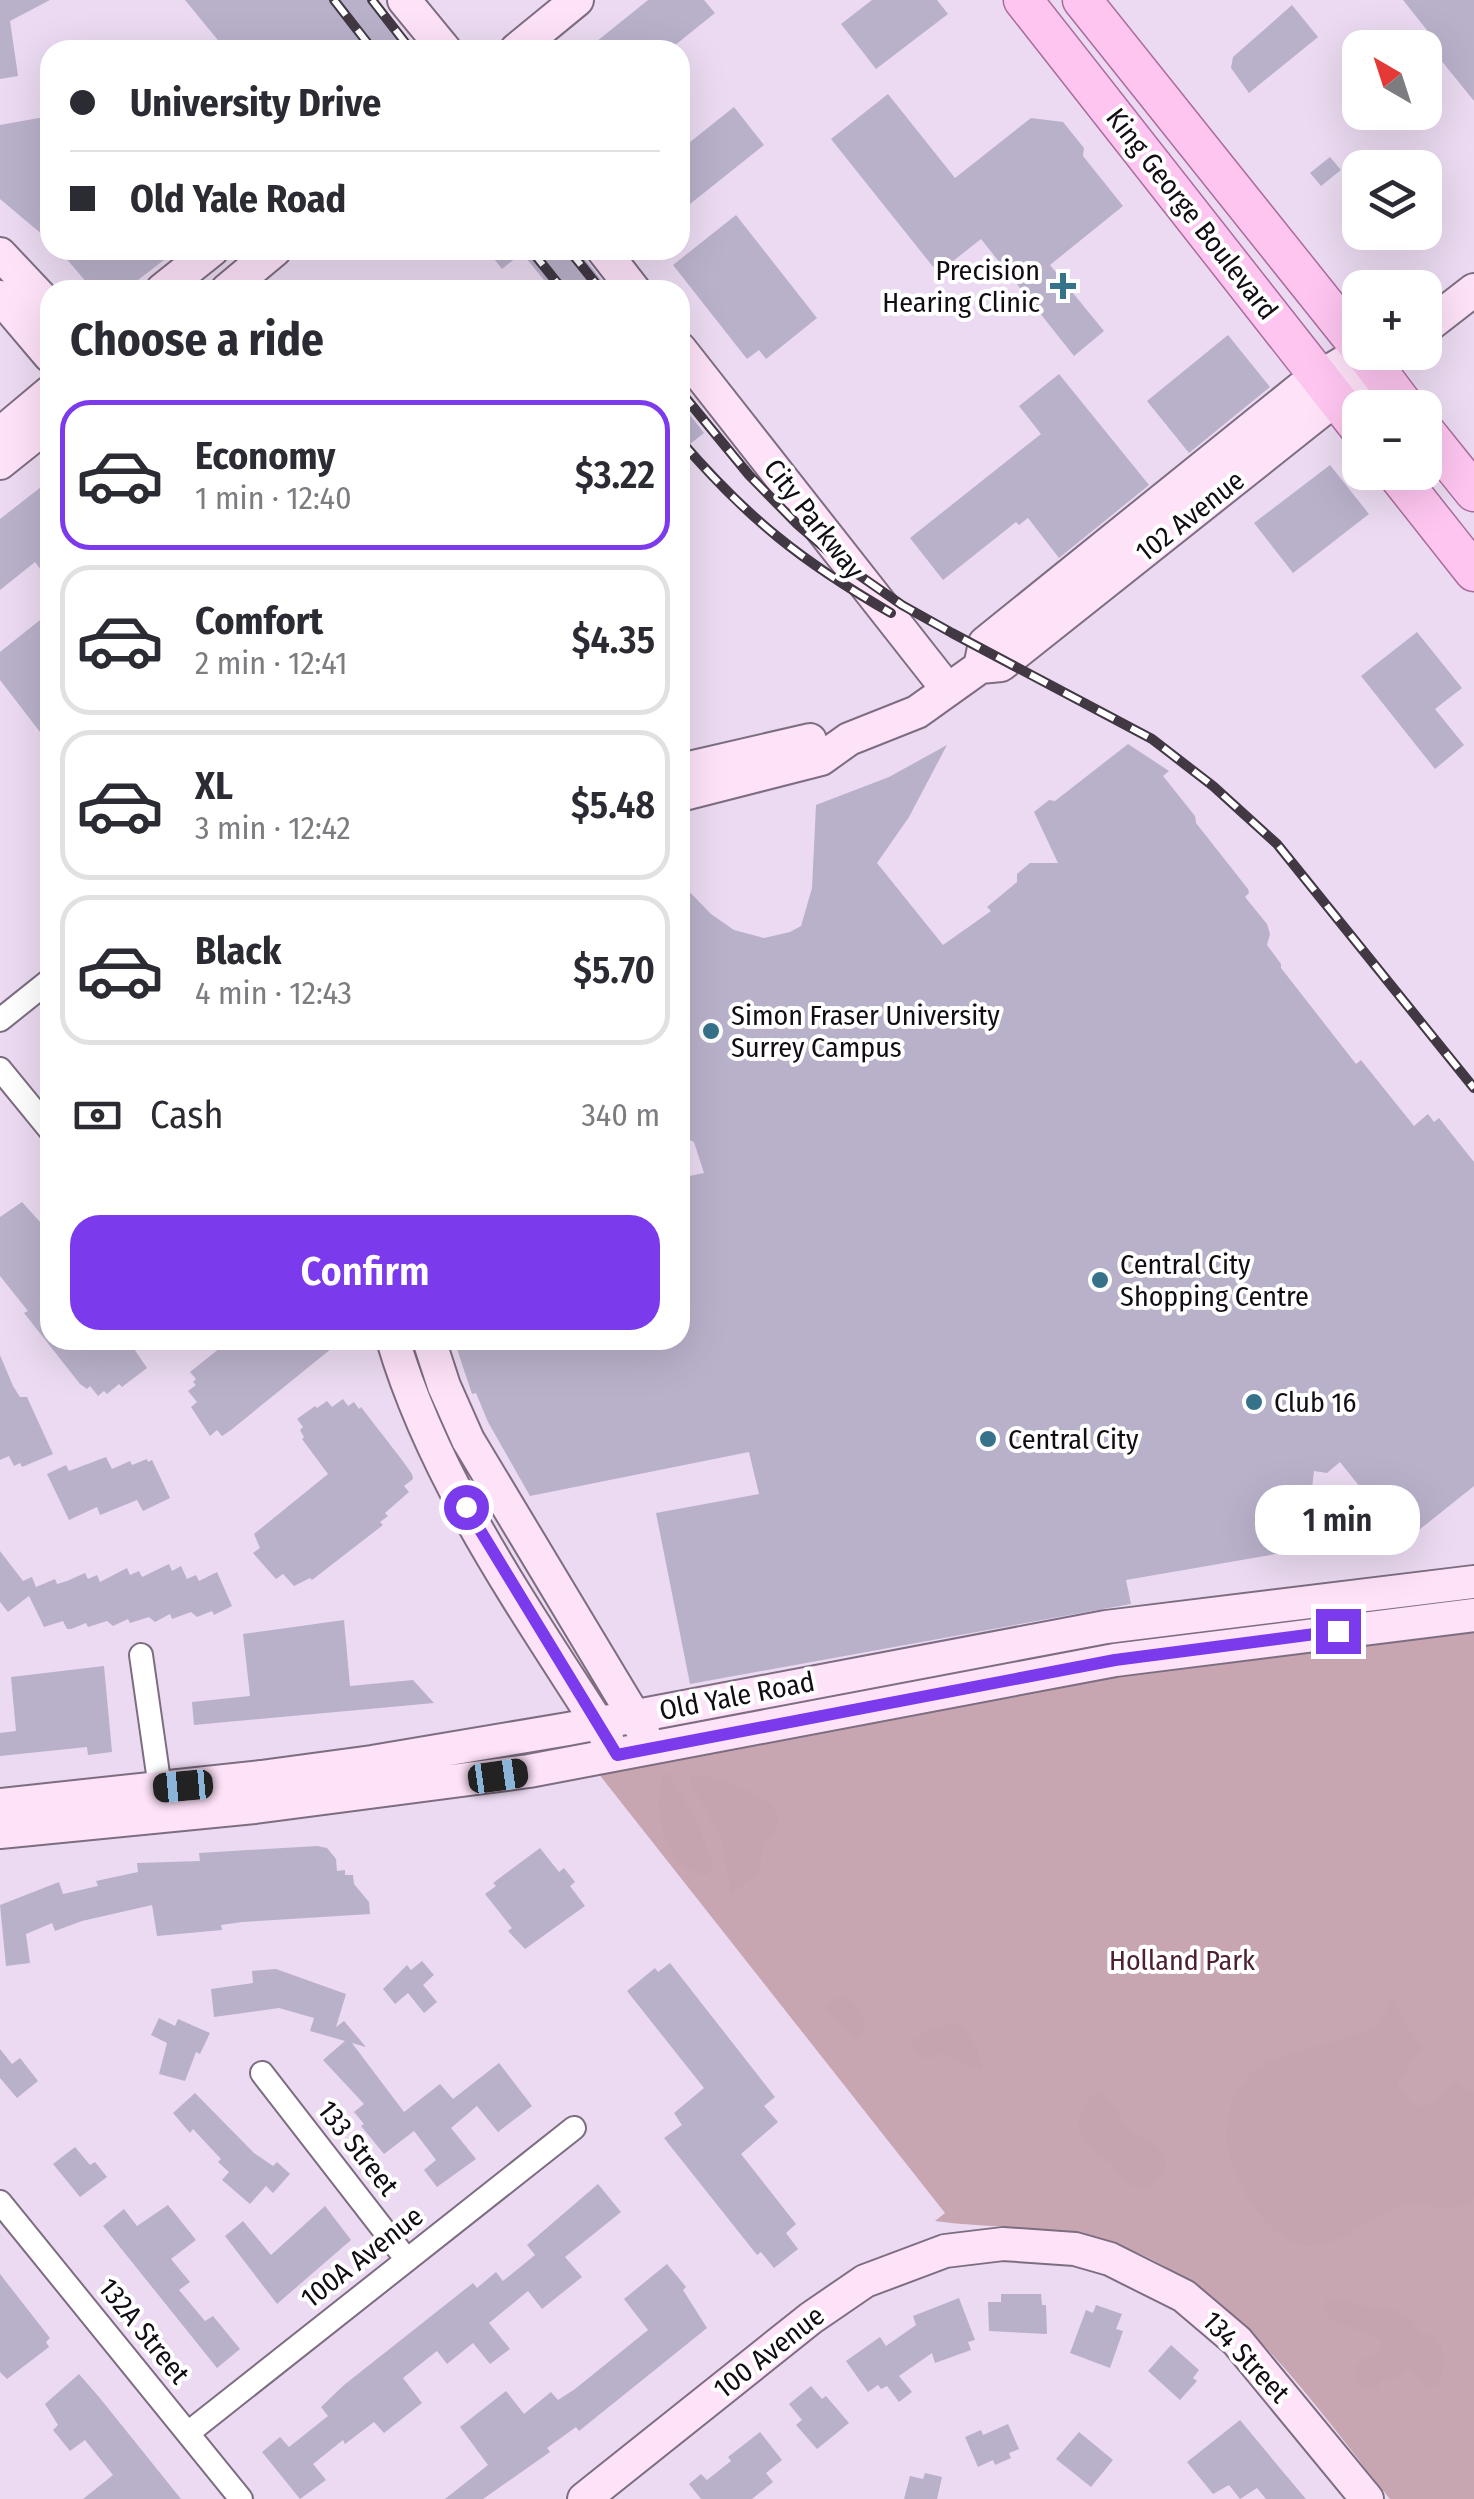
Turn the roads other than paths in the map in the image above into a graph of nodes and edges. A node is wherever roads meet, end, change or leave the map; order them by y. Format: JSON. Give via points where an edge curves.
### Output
{"nodes":[{"id":1,"x":404,"y":0,"type":"edge"},
{"id":2,"x":577,"y":0,"type":"edge"},
{"id":3,"x":1024,"y":0,"type":"edge"},
{"id":4,"x":1082,"y":0,"type":"edge"},
{"id":5,"x":437,"y":40,"type":"edge"},
{"id":6,"x":528,"y":40,"type":"edge"},
{"id":7,"x":0,"y":254,"type":"edge"},
{"id":8,"x":200,"y":260,"type":"edge"},
{"id":9,"x":264,"y":260,"type":"edge"},
{"id":10,"x":611,"y":260,"type":"edge"},
{"id":11,"x":1474,"y":266,"type":"edge"},
{"id":12,"x":174,"y":280,"type":"edge"},
{"id":13,"x":239,"y":280,"type":"edge"},
{"id":14,"x":626,"y":280,"type":"edge"},
{"id":15,"x":1474,"y":290,"type":"edge"},
{"id":16,"x":1442,"y":291,"type":"edge"},
{"id":17,"x":0,"y":296,"type":"edge"},
{"id":18,"x":40,"y":297,"type":"edge"},
{"id":19,"x":1442,"y":315,"type":"edge"},
{"id":20,"x":1342,"y":319,"type":"edge"},
{"id":21,"x":40,"y":344,"type":"edge"},
{"id":22,"x":690,"y":361,"type":"edge"},
{"id":23,"x":1360,"y":370,"type":"edge"},
{"id":24,"x":40,"y":400,"type":"edge"},
{"id":25,"x":1338,"y":401,"type":"edge"},
{"id":26,"x":40,"y":431,"type":"edge"},
{"id":27,"x":0,"y":434,"type":"edge"},
{"id":28,"x":1442,"y":452,"type":"edge"},
{"id":29,"x":0,"y":463,"type":"edge"},
{"id":30,"x":1409,"y":490,"type":"edge"},
{"id":31,"x":1474,"y":492,"type":"edge"},
{"id":32,"x":1474,"y":572,"type":"edge"},
{"id":33,"x":948,"y":690,"type":"junction"},
{"id":34,"x":849,"y":738,"type":"junction"},
{"id":35,"x":690,"y":768,"type":"edge"},
{"id":36,"x":690,"y":793,"type":"edge"},
{"id":37,"x":40,"y":988,"type":"edge"},
{"id":38,"x":0,"y":1020,"type":"edge"},
{"id":39,"x":0,"y":1069,"type":"edge"},
{"id":40,"x":40,"y":1118,"type":"edge"},
{"id":41,"x":396,"y":1350,"type":"edge"},
{"id":42,"x":432,"y":1350,"type":"edge"},
{"id":43,"x":432,"y":1445,"type":"junction"},
{"id":44,"x":517,"y":1524,"type":"junction"},
{"id":45,"x":1474,"y":1582,"type":"edge"},
{"id":46,"x":1474,"y":1615,"type":"edge"},
{"id":47,"x":1178,"y":1616,"type":"junction"},
{"id":48,"x":1176,"y":1651,"type":"junction"},
{"id":49,"x":141,"y":1656,"type":"dead end"},
{"id":50,"x":633,"y":1717,"type":"junction"},
{"id":51,"x":598,"y":1724,"type":"junction"},
{"id":52,"x":653,"y":1748,"type":"junction"},
{"id":53,"x":617,"y":1755,"type":"junction"},
{"id":54,"x":160,"y":1788,"type":"junction"},
{"id":55,"x":0,"y":1805,"type":"edge"},
{"id":56,"x":115,"y":1820,"type":"junction"},
{"id":57,"x":0,"y":1832,"type":"edge"},
{"id":58,"x":262,"y":2073,"type":"dead end"},
{"id":59,"x":574,"y":2128,"type":"dead end"},
{"id":60,"x":0,"y":2202,"type":"edge"},
{"id":61,"x":976,"y":2247,"type":"joint"},
{"id":62,"x":407,"y":2260,"type":"junction"},
{"id":63,"x":188,"y":2433,"type":"junction"},
{"id":64,"x":241,"y":2499,"type":"edge"},
{"id":65,"x":584,"y":2499,"type":"edge"},
{"id":66,"x":1367,"y":2499,"type":"edge"}],
"edges":[{"from":1,"to":5,"type":"main road"},
{"from":2,"to":6,"type":"main road"},
{"from":3,"to":25,"type":"main road","name":"King George Boulevard"},
{"from":4,"to":20,"type":"main road","name":"King George Boulevard"},
{"from":7,"to":18,"type":"main road"},
{"from":8,"to":12,"type":"main road"},
{"from":9,"to":13,"type":"main road"},
{"from":10,"to":14,"type":"main road"},
{"from":11,"to":16,"type":"main road"},
{"from":15,"to":19,"type":"main road"},
{"from":17,"to":21,"type":"main road"},
{"from":22,"to":33,"type":"main road","name":"City Parkway"},
{"from":23,"to":25,"type":"main road","name":"102 Avenue"},
{"from":24,"to":27,"type":"main road"},
{"from":25,"to":33,"type":"main road","name":"102 Avenue","via":[[1001,665],[980,667]]},
{"from":26,"to":29,"type":"main road"},
{"from":28,"to":31,"type":"main road"},
{"from":30,"to":32,"type":"main road"},
{"from":33,"to":34,"type":"main road","name":"102 Avenue","via":[[908,716]]},
{"from":34,"to":35,"type":"main road","name":"102 Avenue","via":[[816,738]]},
{"from":34,"to":36,"type":"main road","name":"102 Avenue","via":[[802,766]]},
{"from":37,"to":38,"type":"street"},
{"from":39,"to":40,"type":"street"},
{"from":41,"to":43,"type":"main road"},
{"from":42,"to":44,"type":"main road","via":[[468,1440]]},
{"from":43,"to":44,"type":"main road"},
{"from":43,"to":51,"type":"main road"},
{"from":44,"to":50,"type":"main road"},
{"from":45,"to":47,"type":"main road","name":"Old Yale Road"},
{"from":46,"to":48,"type":"main road","name":"Old Yale Road"},
{"from":47,"to":48,"type":"main road"},
{"from":47,"to":50,"type":"main road","name":"Old Yale Road"},
{"from":48,"to":52,"type":"main road","name":"Old Yale Road"},
{"from":49,"to":54,"type":"street"},
{"from":50,"to":51,"type":"main road","name":"Old Yale Road"},
{"from":50,"to":52,"type":"main road"},
{"from":51,"to":53,"type":"main road"},
{"from":51,"to":54,"type":"main road","name":"Old Yale Road"},
{"from":52,"to":53,"type":"main road","name":"Old Yale Road"},
{"from":53,"to":56,"type":"main road","name":"Old Yale Road","via":[[376,1792]]},
{"from":54,"to":55,"type":"main road","name":"Old Yale Road"},
{"from":54,"to":56,"type":"street"},
{"from":56,"to":57,"type":"main road","name":"Old Yale Road"},
{"from":58,"to":62,"type":"street","name":"133 Street"},
{"from":59,"to":62,"type":"street","name":"100A Avenue"},
{"from":60,"to":63,"type":"street","name":"132A Street"},
{"from":61,"to":65,"type":"main road","name":"100 Avenue","via":[[893,2268],[840,2296]]},
{"from":61,"to":66,"type":"main road","name":"134 Street","via":[[1075,2249],[1137,2269],[1184,2296],[1237,2341]]},
{"from":62,"to":63,"type":"street","name":"100A Avenue"},
{"from":63,"to":64,"type":"street","name":"132A Street"}]}
